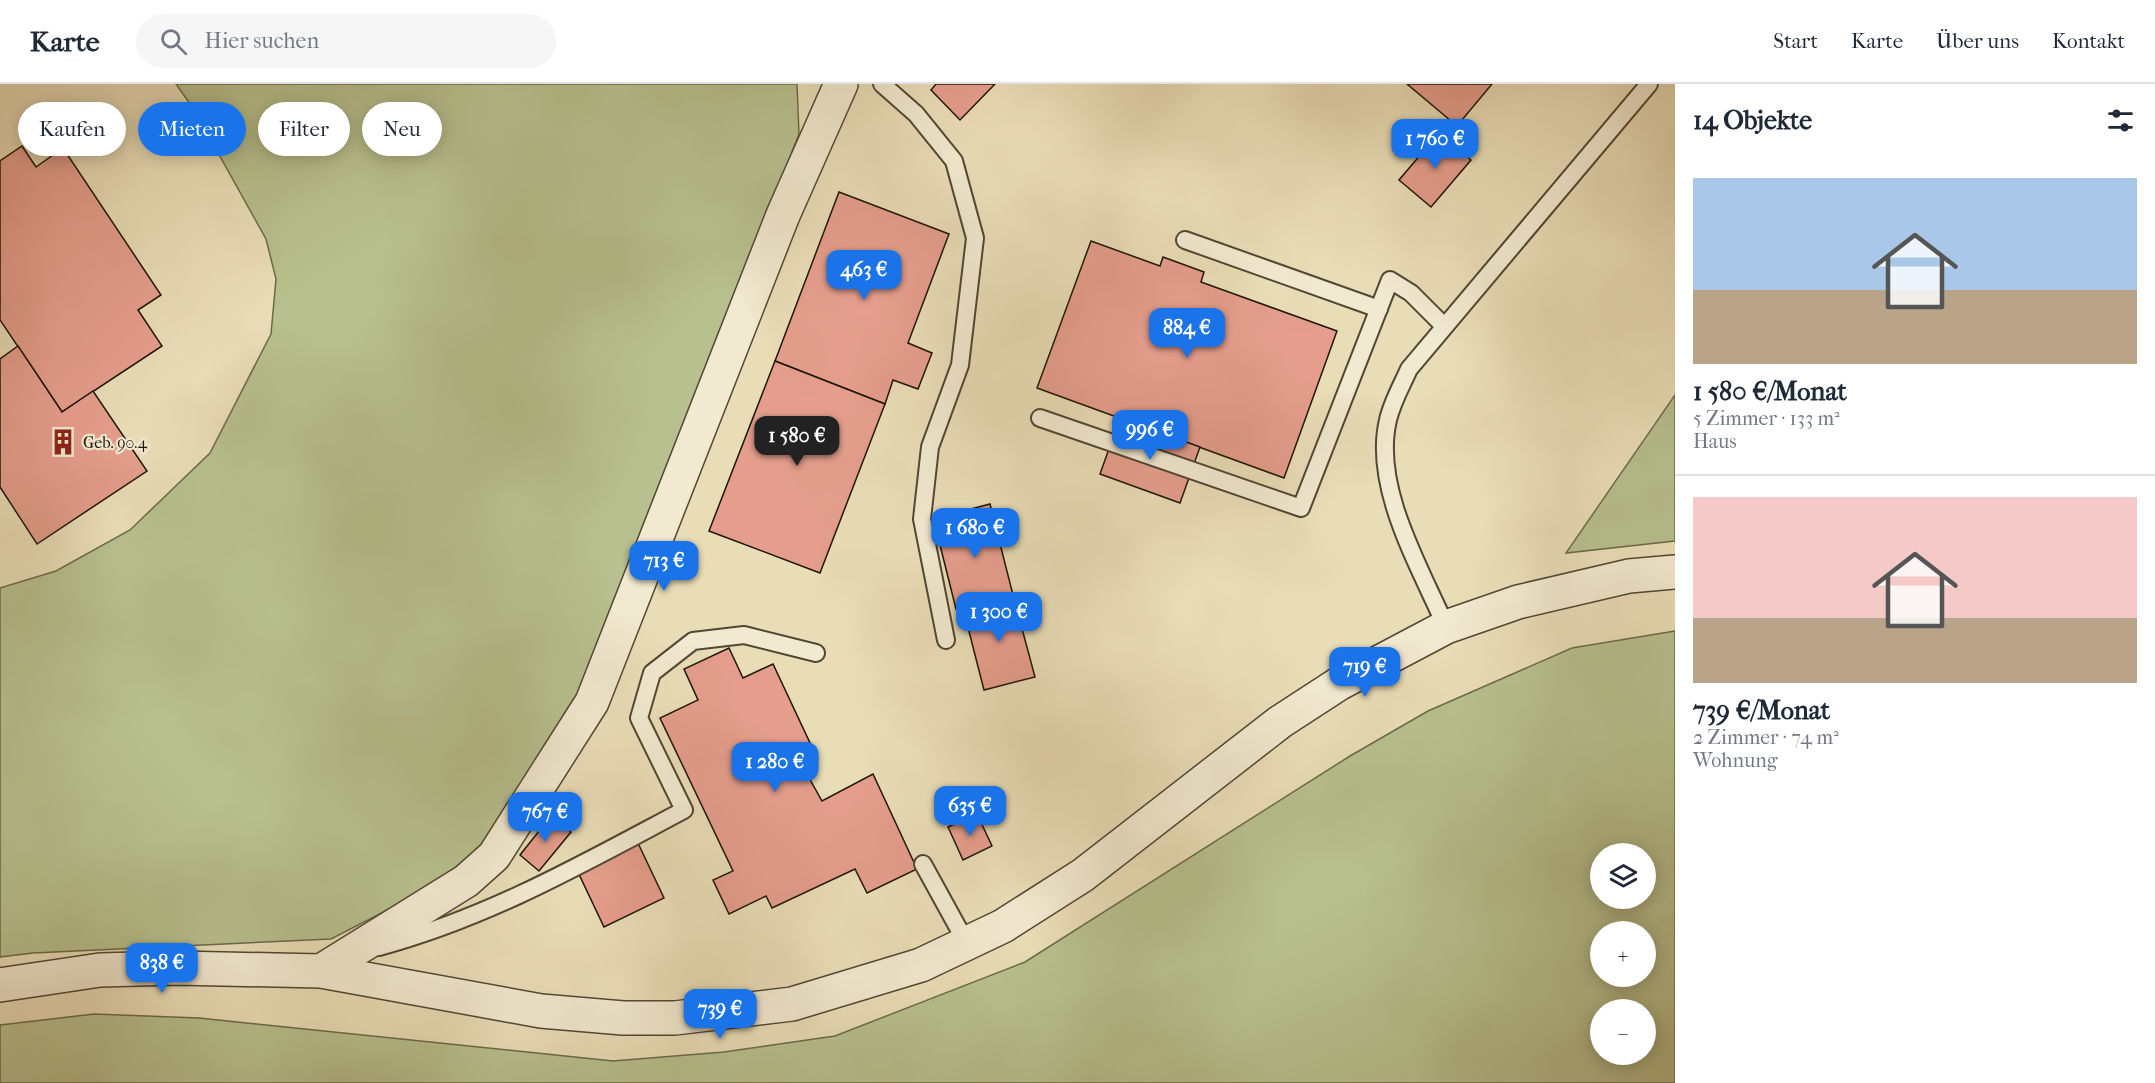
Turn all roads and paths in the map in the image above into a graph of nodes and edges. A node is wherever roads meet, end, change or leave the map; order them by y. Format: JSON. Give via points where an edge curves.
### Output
{"nodes":[{"id":1,"x":841,"y":84,"type":"edge"},
{"id":2,"x":882,"y":84,"type":"edge"},
{"id":3,"x":1649,"y":84,"type":"edge"},
{"id":4,"x":1185,"y":240,"type":"dead end"},
{"id":5,"x":1379,"y":309,"type":"junction"},
{"id":6,"x":1444,"y":326,"type":"junction"},
{"id":7,"x":1040,"y":418,"type":"dead end"},
{"id":8,"x":1675,"y":572,"type":"edge"},
{"id":9,"x":1446,"y":627,"type":"junction"},
{"id":10,"x":946,"y":640,"type":"dead end"},
{"id":11,"x":816,"y":653,"type":"dead end"},
{"id":12,"x":923,"y":864,"type":"dead end"},
{"id":13,"x":967,"y":944,"type":"junction"},
{"id":14,"x":334,"y":963,"type":"junction"},
{"id":15,"x":0,"y":985,"type":"edge"}],
"edges":[{"from":1,"to":14,"type":"street","via":[[783,215],[592,702],[494,856],[466,881]]},
{"from":2,"to":10,"type":"lane","via":[[916,114],[954,161],[975,238],[960,365],[930,447],[922,519]]},
{"from":3,"to":6,"type":"lane"},
{"from":4,"to":5,"type":"lane"},
{"from":5,"to":6,"type":"lane","via":[[1390,280],[1411,293]]},
{"from":5,"to":7,"type":"lane","via":[[1301,508]]},
{"from":6,"to":9,"type":"lane","via":[[1408,369],[1388,419],[1384,461],[1395,507]]},
{"from":8,"to":9,"type":"street","via":[[1629,576],[1518,602]]},
{"from":9,"to":13,"type":"street","via":[[1340,683],[1280,722],[1083,875]]},
{"from":11,"to":14,"type":"lane","via":[[744,635],[693,641],[652,673],[639,718],[684,810],[511,901],[432,933]]},
{"from":12,"to":13,"type":"lane"},
{"from":13,"to":14,"type":"street","via":[[860,986],[792,1004],[675,1018],[541,1011]]},
{"from":14,"to":15,"type":"street","via":[[100,970]]}]}
